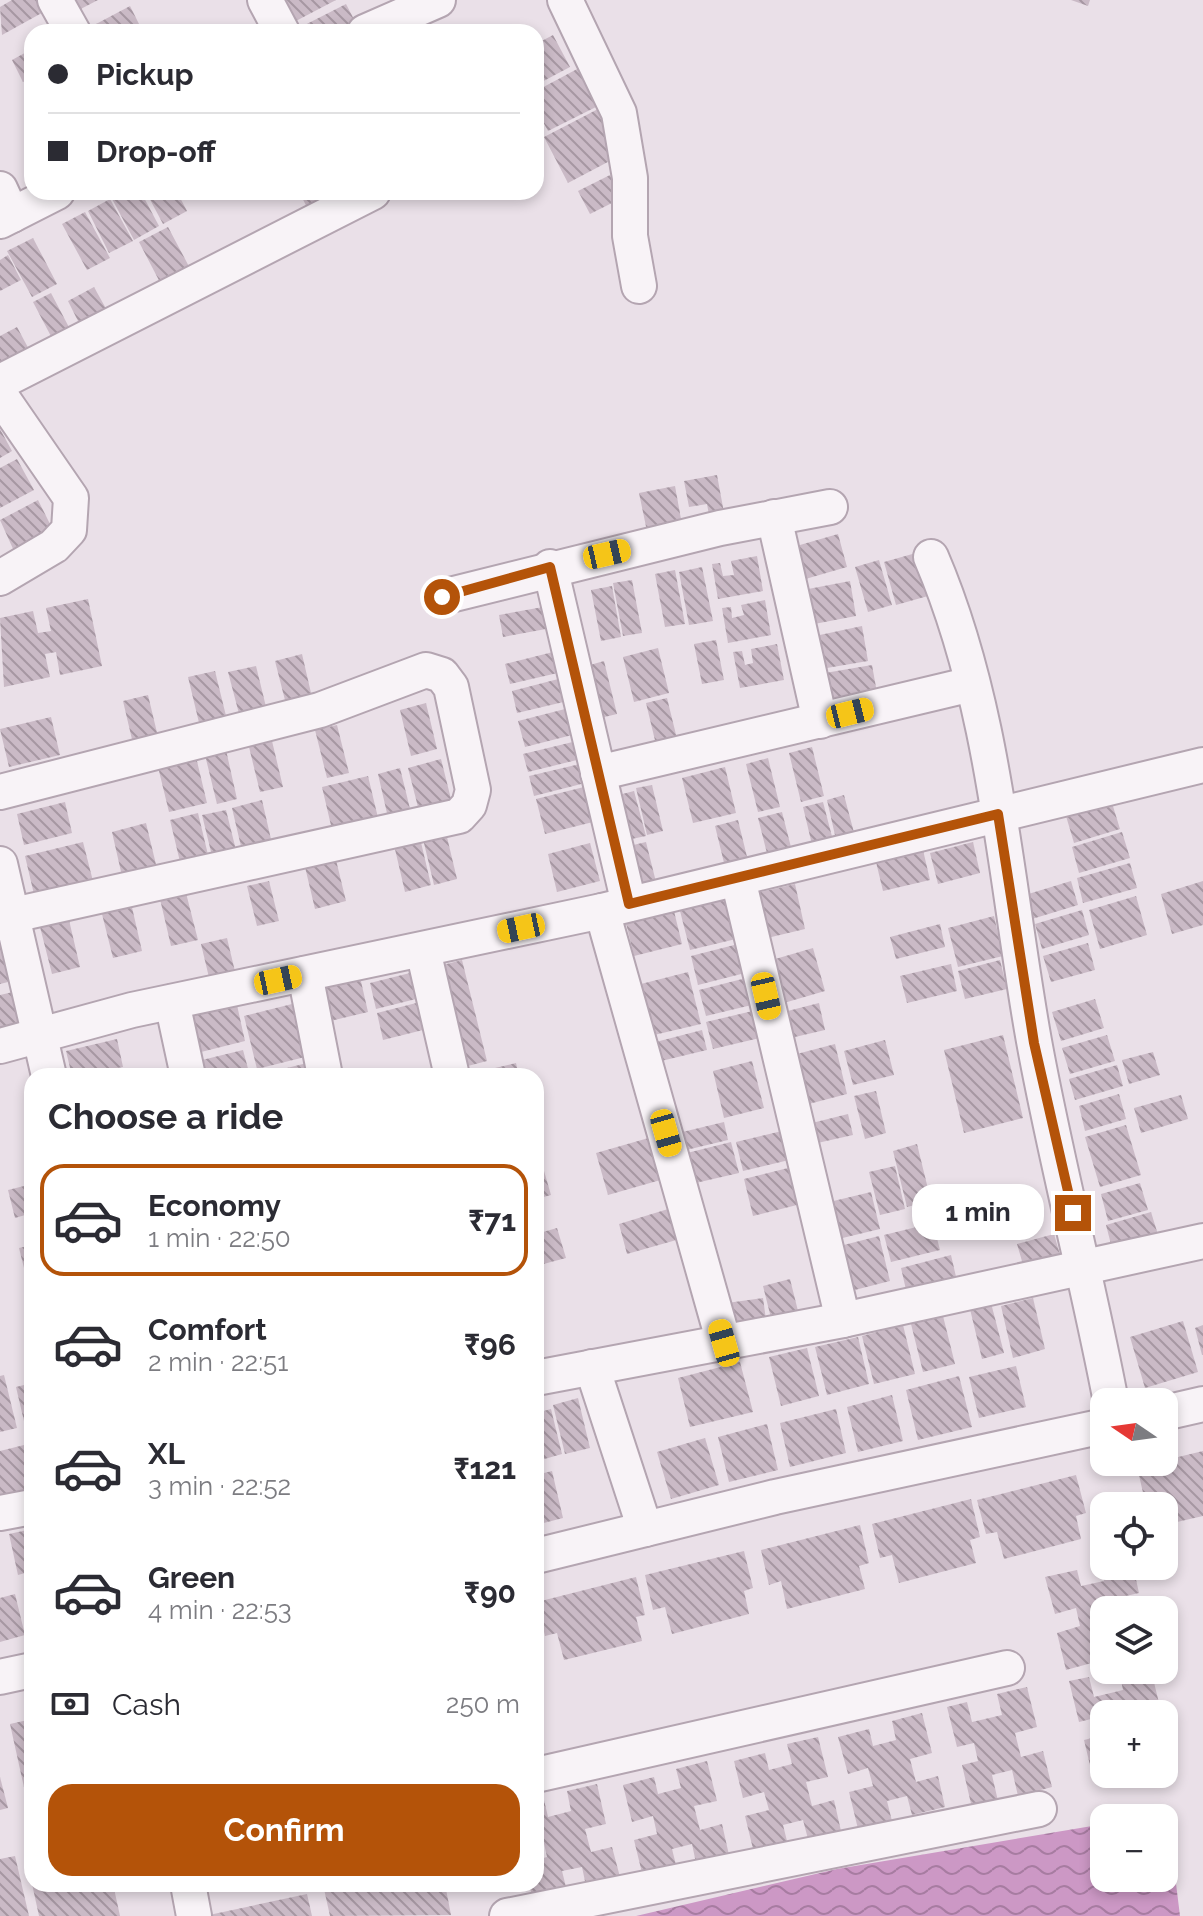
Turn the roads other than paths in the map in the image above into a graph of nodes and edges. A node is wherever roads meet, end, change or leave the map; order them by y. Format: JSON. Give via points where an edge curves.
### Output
{"nodes":[{"id":1,"x":55,"y":0,"type":"edge"},
{"id":2,"x":265,"y":0,"type":"edge"},
{"id":3,"x":565,"y":0,"type":"edge"},
{"id":4,"x":426,"y":2,"type":"edge"},
{"id":5,"x":68,"y":24,"type":"edge"},
{"id":6,"x":278,"y":24,"type":"edge"},
{"id":7,"x":391,"y":24,"type":"edge"},
{"id":8,"x":30,"y":200,"type":"edge"},
{"id":9,"x":357,"y":200,"type":"edge"},
{"id":10,"x":4,"y":208,"type":"edge"},
{"id":11,"x":639,"y":286,"type":"dead end"},
{"id":12,"x":0,"y":382,"type":"edge"},
{"id":13,"x":0,"y":395,"type":"edge"},
{"id":14,"x":830,"y":507,"type":"dead end"},
{"id":15,"x":774,"y":517,"type":"junction"},
{"id":16,"x":931,"y":557,"type":"dead end"},
{"id":17,"x":550,"y":567,"type":"junction"},
{"id":18,"x":0,"y":578,"type":"edge"},
{"id":19,"x":442,"y":597,"type":"dead end"},
{"id":20,"x":972,"y":684,"type":"junction"},
{"id":21,"x":820,"y":721,"type":"junction"},
{"id":22,"x":1203,"y":765,"type":"edge"},
{"id":23,"x":598,"y":773,"type":"junction"},
{"id":24,"x":0,"y":792,"type":"edge"},
{"id":25,"x":998,"y":814,"type":"junction"},
{"id":26,"x":0,"y":864,"type":"edge"},
{"id":27,"x":738,"y":879,"type":"junction"},
{"id":28,"x":615,"y":907,"type":"junction"},
{"id":29,"x":7,"y":917,"type":"edge"},
{"id":30,"x":423,"y":950,"type":"junction"},
{"id":31,"x":305,"y":974,"type":"junction"},
{"id":32,"x":172,"y":1002,"type":"junction"},
{"id":33,"x":40,"y":1036,"type":"junction"},
{"id":34,"x":0,"y":1046,"type":"edge"},
{"id":35,"x":47,"y":1068,"type":"edge"},
{"id":36,"x":186,"y":1068,"type":"edge"},
{"id":37,"x":323,"y":1068,"type":"edge"},
{"id":38,"x":450,"y":1068,"type":"edge"},
{"id":39,"x":1203,"y":1241,"type":"edge"},
{"id":40,"x":1086,"y":1269,"type":"junction"},
{"id":41,"x":843,"y":1320,"type":"junction"},
{"id":42,"x":724,"y":1343,"type":"junction"},
{"id":43,"x":592,"y":1367,"type":"junction"},
{"id":44,"x":544,"y":1376,"type":"edge"},
{"id":45,"x":1108,"y":1388,"type":"edge"},
{"id":46,"x":1203,"y":1404,"type":"edge"},
{"id":47,"x":1178,"y":1410,"type":"edge"},
{"id":48,"x":1090,"y":1429,"type":"edge"},
{"id":49,"x":24,"y":1508,"type":"edge"},
{"id":50,"x":0,"y":1513,"type":"edge"},
{"id":51,"x":645,"y":1529,"type":"junction"},
{"id":52,"x":544,"y":1554,"type":"edge"},
{"id":53,"x":1007,"y":1668,"type":"dead end"},
{"id":54,"x":24,"y":1672,"type":"edge"},
{"id":55,"x":0,"y":1677,"type":"edge"},
{"id":56,"x":544,"y":1773,"type":"edge"},
{"id":57,"x":1039,"y":1809,"type":"dead end"},
{"id":58,"x":190,"y":1892,"type":"edge"},
{"id":59,"x":194,"y":1916,"type":"edge"},
{"id":60,"x":507,"y":1916,"type":"edge"}],
"edges":[{"from":1,"to":5,"type":"street"},
{"from":2,"to":6,"type":"street"},
{"from":3,"to":11,"type":"street","via":[[619,113]]},
{"from":4,"to":7,"type":"street"},
{"from":8,"to":10,"type":"street"},
{"from":9,"to":12,"type":"street"},
{"from":13,"to":18,"type":"street","via":[[71,498],[69,530],[54,546]]},
{"from":14,"to":15,"type":"street"},
{"from":15,"to":17,"type":"street"},
{"from":15,"to":21,"type":"street"},
{"from":16,"to":20,"type":"street"},
{"from":17,"to":19,"type":"street"},
{"from":17,"to":23,"type":"street"},
{"from":20,"to":21,"type":"street"},
{"from":20,"to":25,"type":"street"},
{"from":21,"to":23,"type":"street"},
{"from":22,"to":25,"type":"street"},
{"from":23,"to":28,"type":"street"},
{"from":24,"to":29,"type":"street","via":[[320,710],[426,670],[442,675],[451,687],[473,790],[459,816]]},
{"from":25,"to":27,"type":"street"},
{"from":25,"to":40,"type":"street","via":[[1034,1043]]},
{"from":26,"to":29,"type":"street"},
{"from":27,"to":28,"type":"street"},
{"from":27,"to":41,"type":"street"},
{"from":28,"to":30,"type":"street"},
{"from":28,"to":42,"type":"street"},
{"from":29,"to":33,"type":"street"},
{"from":30,"to":31,"type":"street"},
{"from":30,"to":38,"type":"street"},
{"from":31,"to":32,"type":"street"},
{"from":31,"to":37,"type":"street"},
{"from":32,"to":33,"type":"street"},
{"from":32,"to":36,"type":"street"},
{"from":33,"to":34,"type":"street"},
{"from":33,"to":35,"type":"street"},
{"from":39,"to":40,"type":"street"},
{"from":40,"to":41,"type":"street"},
{"from":40,"to":45,"type":"street"},
{"from":41,"to":42,"type":"street"},
{"from":42,"to":43,"type":"street"},
{"from":43,"to":44,"type":"street"},
{"from":43,"to":51,"type":"street"},
{"from":46,"to":47,"type":"street"},
{"from":48,"to":51,"type":"street"},
{"from":49,"to":50,"type":"street"},
{"from":51,"to":52,"type":"street"},
{"from":53,"to":56,"type":"street"},
{"from":54,"to":55,"type":"street"},
{"from":57,"to":60,"type":"street"},
{"from":58,"to":59,"type":"street"}]}
